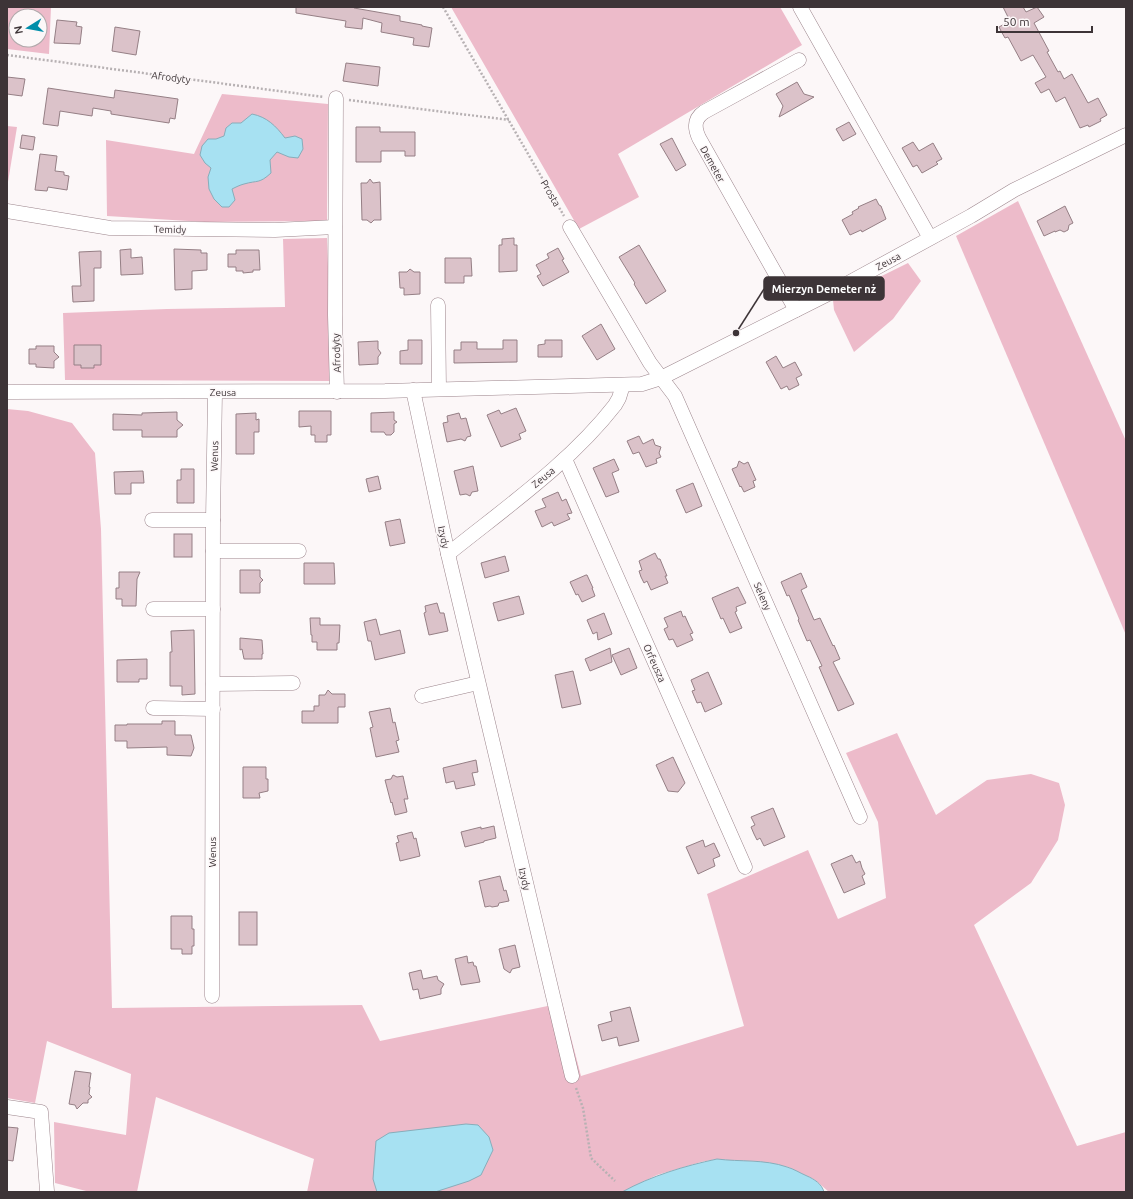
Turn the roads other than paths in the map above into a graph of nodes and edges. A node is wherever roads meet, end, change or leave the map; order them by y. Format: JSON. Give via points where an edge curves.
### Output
{"nodes":[{"id":1,"x":800,"y":7,"type":"edge"},
{"id":2,"x":799,"y":60,"type":"dead end"},
{"id":3,"x":336,"y":98,"type":"road end"},
{"id":4,"x":1126,"y":135,"type":"edge"},
{"id":5,"x":7,"y":211,"type":"edge"},
{"id":6,"x":335,"y":227,"type":"junction"},
{"id":7,"x":570,"y":227,"type":"road end"},
{"id":8,"x":930,"y":238,"type":"junction"},
{"id":9,"x":438,"y":305,"type":"dead end"},
{"id":10,"x":796,"y":310,"type":"junction"},
{"id":11,"x":661,"y":378,"type":"junction"},
{"id":12,"x":623,"y":386,"type":"junction"},
{"id":13,"x":439,"y":389,"type":"junction"},
{"id":14,"x":413,"y":390,"type":"junction"},
{"id":15,"x":7,"y":392,"type":"edge"},
{"id":16,"x":215,"y":392,"type":"junction"},
{"id":17,"x":337,"y":392,"type":"junction"},
{"id":18,"x":565,"y":459,"type":"junction"},
{"id":19,"x":152,"y":520,"type":"dead end"},
{"id":20,"x":213,"y":520,"type":"junction"},
{"id":21,"x":213,"y":551,"type":"junction"},
{"id":22,"x":299,"y":551,"type":"dead end"},
{"id":23,"x":448,"y":554,"type":"junction"},
{"id":24,"x":153,"y":609,"type":"dead end"},
{"id":25,"x":213,"y":609,"type":"junction"},
{"id":26,"x":478,"y":683,"type":"junction"},
{"id":27,"x":213,"y":684,"type":"junction"},
{"id":28,"x":293,"y":684,"type":"dead end"},
{"id":29,"x":422,"y":696,"type":"dead end"},
{"id":30,"x":153,"y":708,"type":"dead end"},
{"id":31,"x":213,"y":708,"type":"junction"},
{"id":32,"x":860,"y":817,"type":"dead end"},
{"id":33,"x":746,"y":867,"type":"dead end"},
{"id":34,"x":212,"y":996,"type":"dead end"},
{"id":35,"x":572,"y":1076,"type":"road end"},
{"id":36,"x":7,"y":1107,"type":"edge"},
{"id":37,"x":47,"y":1191,"type":"dead end"}],
"edges":[{"from":1,"to":8,"type":"street"},
{"from":2,"to":10,"type":"street","name":"Demeter","via":[[699,115],[695,126],[699,138]]},
{"from":3,"to":6,"type":"street","name":"Afrodyty"},
{"from":4,"to":8,"type":"street","name":"Zeusa","via":[[1014,190]]},
{"from":5,"to":6,"type":"street","name":"Temidy","via":[[110,228],[275,230]]},
{"from":6,"to":17,"type":"street","name":"Afrodyty"},
{"from":7,"to":11,"type":"street"},
{"from":8,"to":10,"type":"street","name":"Zeusa"},
{"from":9,"to":13,"type":"street"},
{"from":10,"to":11,"type":"street","name":"Zeusa"},
{"from":11,"to":12,"type":"street","name":"Zeusa"},
{"from":11,"to":32,"type":"street","name":"Seleny","via":[[675,396]]},
{"from":12,"to":13,"type":"street","name":"Zeusa"},
{"from":12,"to":18,"type":"street","name":"Zeusa","via":[[619,398],[607,415],[585,441]]},
{"from":13,"to":14,"type":"street","name":"Zeusa"},
{"from":14,"to":17,"type":"street","name":"Zeusa"},
{"from":14,"to":23,"type":"street","name":"Izydy"},
{"from":15,"to":16,"type":"street","name":"Zeusa"},
{"from":16,"to":17,"type":"street","name":"Zeusa"},
{"from":16,"to":20,"type":"street","name":"Wenus"},
{"from":18,"to":23,"type":"street","name":"Zeusa"},
{"from":18,"to":33,"type":"street","name":"Orfeusza"},
{"from":19,"to":20,"type":"street"},
{"from":20,"to":21,"type":"street","name":"Wenus"},
{"from":21,"to":22,"type":"street"},
{"from":21,"to":25,"type":"street","name":"Wenus"},
{"from":23,"to":26,"type":"street","name":"Izydy"},
{"from":24,"to":25,"type":"street"},
{"from":25,"to":27,"type":"street","name":"Wenus"},
{"from":26,"to":29,"type":"street"},
{"from":26,"to":35,"type":"street","name":"Izydy"},
{"from":27,"to":28,"type":"street"},
{"from":27,"to":31,"type":"street","name":"Wenus"},
{"from":30,"to":31,"type":"street"},
{"from":31,"to":34,"type":"street","name":"Wenus"},
{"from":36,"to":37,"type":"street","via":[[41,1112]]}]}
